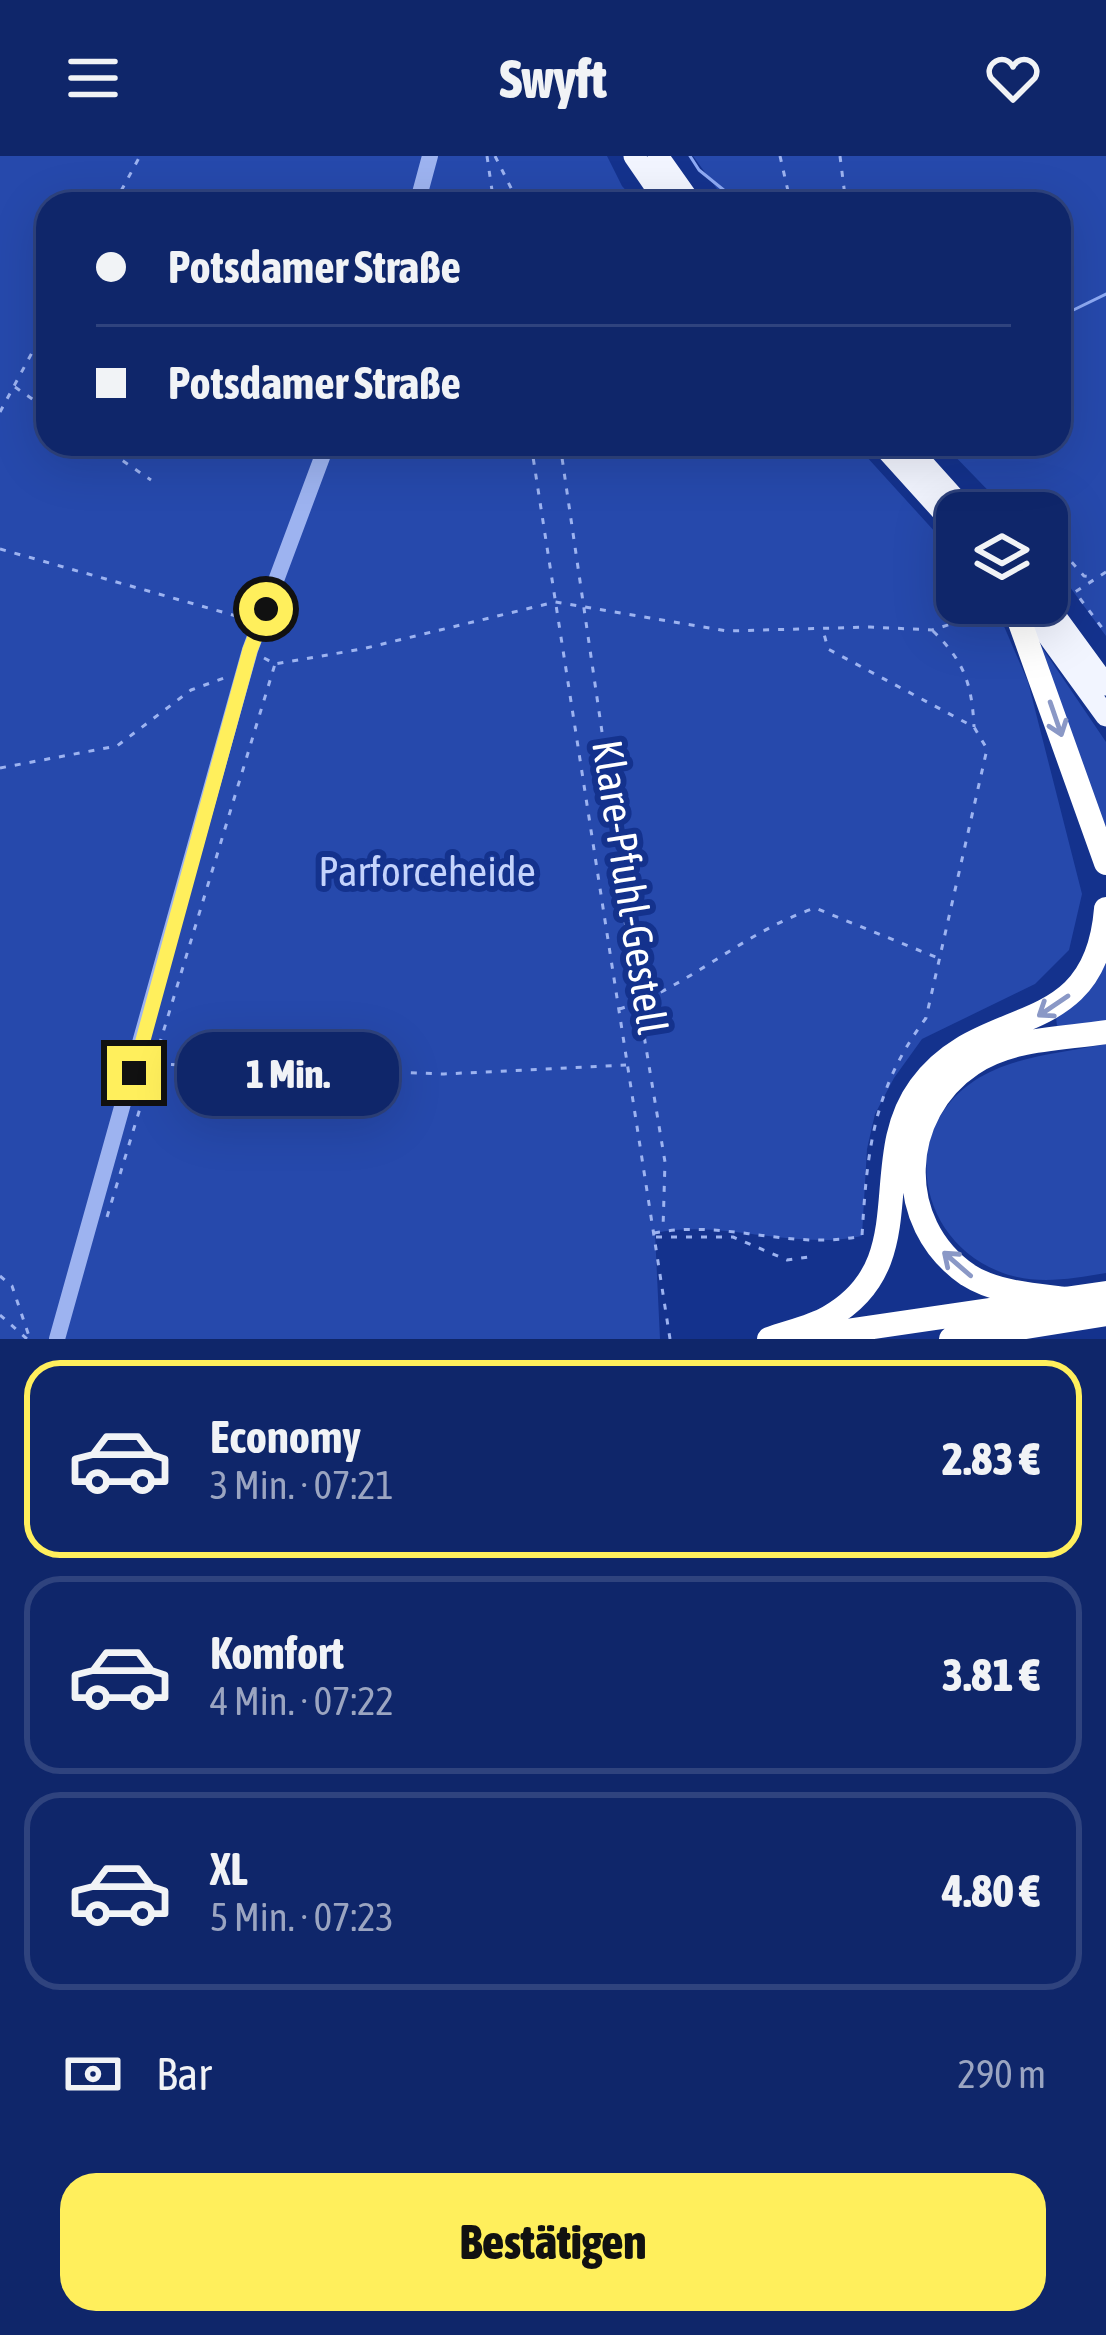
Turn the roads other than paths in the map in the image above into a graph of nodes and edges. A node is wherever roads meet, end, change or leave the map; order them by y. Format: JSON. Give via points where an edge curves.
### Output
{"nodes":[{"id":1,"x":430,"y":156,"type":"edge"},
{"id":2,"x":634,"y":156,"type":"edge"},
{"id":3,"x":658,"y":156,"type":"edge"},
{"id":4,"x":420,"y":192,"type":"edge"},
{"id":5,"x":659,"y":192,"type":"edge"},
{"id":6,"x":684,"y":192,"type":"edge"},
{"id":7,"x":323,"y":456,"type":"edge"},
{"id":8,"x":892,"y":456,"type":"edge"},
{"id":9,"x":917,"y":456,"type":"edge"},
{"id":10,"x":949,"y":492,"type":"edge"},
{"id":11,"x":936,"y":505,"type":"edge"},
{"id":12,"x":1021,"y":624,"type":"edge"},
{"id":13,"x":1039,"y":624,"type":"edge"},
{"id":14,"x":1061,"y":624,"type":"edge"},
{"id":15,"x":1106,"y":685,"type":"edge"},
{"id":16,"x":1106,"y":716,"type":"edge"},
{"id":17,"x":1095,"y":830,"type":"junction"},
{"id":18,"x":1106,"y":863,"type":"edge"},
{"id":19,"x":1106,"y":894,"type":"edge"},
{"id":20,"x":1106,"y":909,"type":"edge"},
{"id":21,"x":1106,"y":1033,"type":"edge"},
{"id":22,"x":1106,"y":1293,"type":"edge"},
{"id":23,"x":1066,"y":1299,"type":"junction"},
{"id":24,"x":1106,"y":1315,"type":"edge"},
{"id":25,"x":57,"y":1339,"type":"edge"},
{"id":26,"x":769,"y":1339,"type":"edge"},
{"id":27,"x":790,"y":1339,"type":"edge"},
{"id":28,"x":951,"y":1339,"type":"edge"}],
"edges":[{"from":1,"to":4,"type":"street"},
{"from":2,"to":5,"type":"highway"},
{"from":3,"to":6,"type":"highway"},
{"from":7,"to":25,"type":"street","via":[[250,650]]},
{"from":8,"to":11,"type":"highway"},
{"from":9,"to":10,"type":"highway"},
{"from":12,"to":17,"type":"highway","one_way":true},
{"from":13,"to":16,"type":"highway"},
{"from":14,"to":15,"type":"highway"},
{"from":17,"to":18,"type":"highway"},
{"from":17,"to":19,"type":"highway"},
{"from":20,"to":26,"type":"highway","one_way":true,"via":[[1094,963],[1078,987],[1054,1009],[970,1042],[920,1087],[895,1141],[888,1242],[874,1273],[829,1318]]},
{"from":23,"to":21,"type":"highway","one_way":true,"via":[[995,1287],[946,1256],[918,1209],[913,1160],[922,1118],[972,1064],[1020,1045]]},
{"from":22,"to":23,"type":"highway"},
{"from":23,"to":27,"type":"highway"},
{"from":24,"to":28,"type":"highway"}]}
